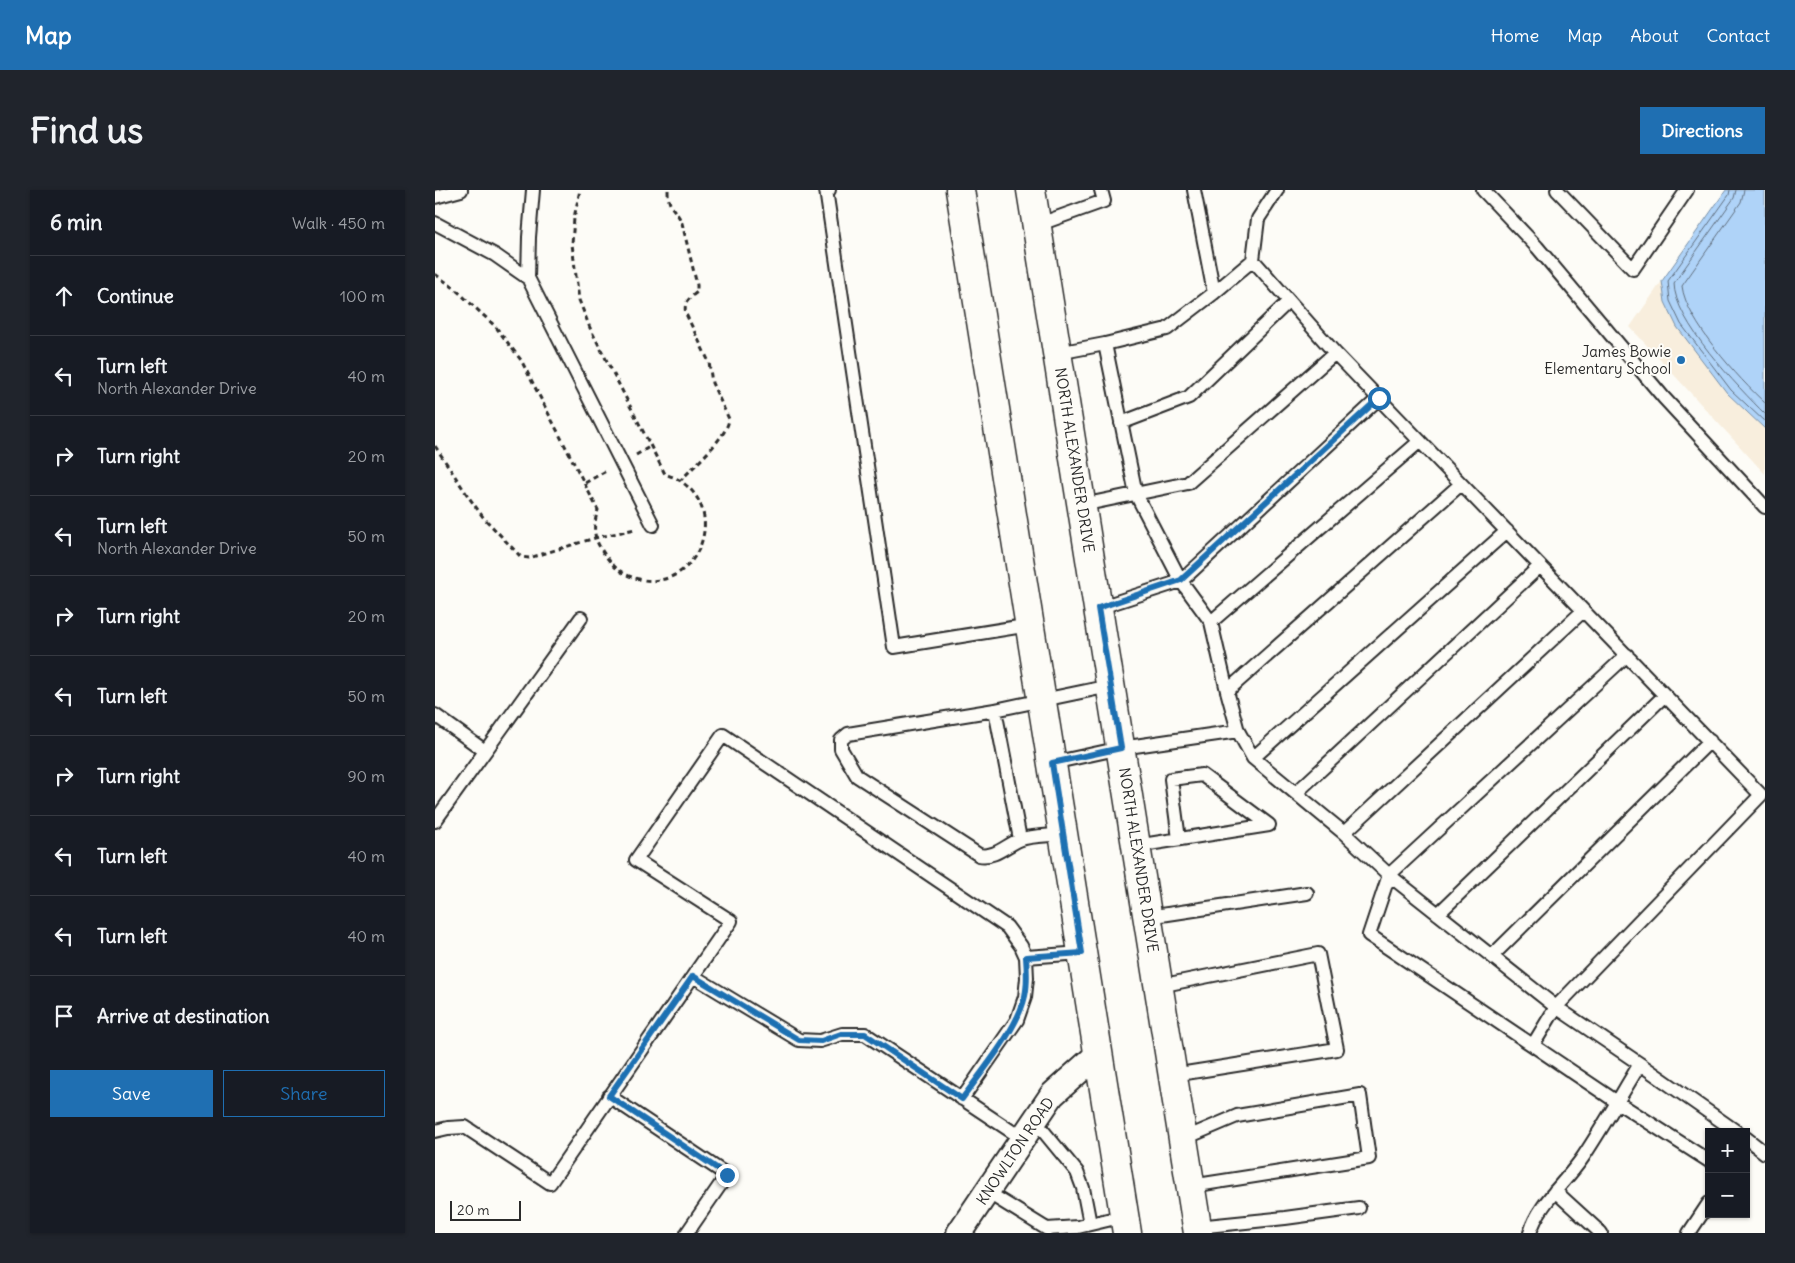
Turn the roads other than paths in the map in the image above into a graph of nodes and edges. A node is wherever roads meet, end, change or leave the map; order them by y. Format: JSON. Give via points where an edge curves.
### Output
{"nodes":[{"id":1,"x":461,"y":190,"type":"edge"},
{"id":2,"x":533,"y":190,"type":"edge"},
{"id":3,"x":829,"y":190,"type":"edge"},
{"id":4,"x":960,"y":190,"type":"edge"},
{"id":5,"x":1031,"y":190,"type":"edge"},
{"id":6,"x":1101,"y":190,"type":"edge"},
{"id":7,"x":1194,"y":190,"type":"edge"},
{"id":8,"x":1277,"y":190,"type":"edge"},
{"id":9,"x":1483,"y":190,"type":"edge"},
{"id":10,"x":1557,"y":190,"type":"edge"},
{"id":11,"x":1687,"y":190,"type":"edge"},
{"id":12,"x":435,"y":197,"type":"edge"},
{"id":13,"x":435,"y":224,"type":"edge"},
{"id":14,"x":1037,"y":225,"type":"junction"},
{"id":15,"x":1253,"y":260,"type":"junction"},
{"id":16,"x":528,"y":278,"type":"junction"},
{"id":17,"x":1214,"y":293,"type":"junction"},
{"id":18,"x":1289,"y":300,"type":"junction"},
{"id":19,"x":1105,"y":344,"type":"junction"},
{"id":20,"x":1058,"y":353,"type":"junction"},
{"id":21,"x":1335,"y":353,"type":"junction"},
{"id":22,"x":1379,"y":398,"type":"junction"},
{"id":23,"x":1121,"y":423,"type":"junction"},
{"id":24,"x":1420,"y":441,"type":"junction"},
{"id":25,"x":1461,"y":484,"type":"junction"},
{"id":26,"x":1136,"y":494,"type":"junction"},
{"id":27,"x":1082,"y":505,"type":"junction"},
{"id":28,"x":1765,"y":507,"type":"edge"},
{"id":29,"x":653,"y":525,"type":"road end"},
{"id":30,"x":1507,"y":531,"type":"junction"},
{"id":31,"x":1540,"y":566,"type":"junction"},
{"id":32,"x":1181,"y":580,"type":"junction"},
{"id":33,"x":1098,"y":608,"type":"junction"},
{"id":34,"x":1583,"y":610,"type":"junction"},
{"id":35,"x":581,"y":618,"type":"dead end"},
{"id":36,"x":1211,"y":622,"type":"junction"},
{"id":37,"x":1029,"y":626,"type":"junction"},
{"id":38,"x":1627,"y":655,"type":"junction"},
{"id":39,"x":1110,"y":686,"type":"junction"},
{"id":40,"x":1227,"y":692,"type":"junction"},
{"id":41,"x":1665,"y":695,"type":"junction"},
{"id":42,"x":1042,"y":700,"type":"junction"},
{"id":43,"x":995,"y":710,"type":"junction"},
{"id":44,"x":435,"y":715,"type":"edge"},
{"id":45,"x":1238,"y":731,"type":"junction"},
{"id":46,"x":1709,"y":742,"type":"junction"},
{"id":47,"x":1121,"y":748,"type":"junction"},
{"id":48,"x":485,"y":751,"type":"junction"},
{"id":49,"x":1253,"y":758,"type":"junction"},
{"id":50,"x":1052,"y":763,"type":"junction"},
{"id":51,"x":1295,"y":793,"type":"junction"},
{"id":52,"x":435,"y":821,"type":"edge"},
{"id":53,"x":1344,"y":833,"type":"junction"},
{"id":54,"x":1063,"y":834,"type":"junction"},
{"id":55,"x":1020,"y":839,"type":"junction"},
{"id":56,"x":1179,"y":839,"type":"junction"},
{"id":57,"x":1137,"y":846,"type":"junction"},
{"id":58,"x":1389,"y":875,"type":"junction"},
{"id":59,"x":1307,"y":893,"type":"dead end"},
{"id":60,"x":1438,"y":914,"type":"junction"},
{"id":61,"x":1148,"y":917,"type":"junction"},
{"id":62,"x":1082,"y":953,"type":"junction"},
{"id":63,"x":1492,"y":956,"type":"junction"},
{"id":64,"x":1026,"y":957,"type":"junction"},
{"id":65,"x":693,"y":976,"type":"junction"},
{"id":66,"x":1159,"y":986,"type":"junction"},
{"id":67,"x":1556,"y":1007,"type":"junction"},
{"id":68,"x":1533,"y":1046,"type":"junction"},
{"id":69,"x":1098,"y":1054,"type":"junction"},
{"id":70,"x":1640,"y":1064,"type":"junction"},
{"id":71,"x":1173,"y":1075,"type":"junction"},
{"id":72,"x":609,"y":1096,"type":"junction"},
{"id":73,"x":962,"y":1099,"type":"junction"},
{"id":74,"x":1617,"y":1102,"type":"junction"},
{"id":75,"x":1731,"y":1128,"type":"edge"},
{"id":76,"x":1029,"y":1130,"type":"junction"},
{"id":77,"x":435,"y":1131,"type":"edge"},
{"id":78,"x":1183,"y":1138,"type":"junction"},
{"id":79,"x":1750,"y":1141,"type":"edge"},
{"id":80,"x":1765,"y":1153,"type":"edge"},
{"id":81,"x":1705,"y":1158,"type":"edge"},
{"id":82,"x":1191,"y":1186,"type":"junction"},
{"id":83,"x":1555,"y":1191,"type":"junction"},
{"id":84,"x":987,"y":1192,"type":"junction"},
{"id":85,"x":1359,"y":1208,"type":"dead end"},
{"id":86,"x":1705,"y":1209,"type":"edge"},
{"id":87,"x":1089,"y":1224,"type":"junction"},
{"id":88,"x":1126,"y":1224,"type":"edge"},
{"id":89,"x":1198,"y":1230,"type":"edge"},
{"id":90,"x":687,"y":1233,"type":"edge"},
{"id":91,"x":959,"y":1233,"type":"edge"},
{"id":92,"x":1530,"y":1233,"type":"edge"},
{"id":93,"x":1601,"y":1233,"type":"edge"},
{"id":94,"x":1689,"y":1233,"type":"edge"}],
"edges":[{"from":1,"to":12,"type":"lane"},
{"from":2,"to":16,"type":"lane"},
{"from":3,"to":37,"type":"lane","via":[[826,190],[827,200],[894,647]]},
{"from":4,"to":37,"type":"main road"},
{"from":5,"to":14,"type":"main road","name":"NORTH ALEXANDER DRIVE"},
{"from":6,"to":14,"type":"lane","via":[[1104,200]]},
{"from":7,"to":17,"type":"lane"},
{"from":8,"to":15,"type":"lane","via":[[1258,219]]},
{"from":9,"to":28,"type":"lane","via":[[1537,247],[1664,398]]},
{"from":10,"to":11,"type":"lane","via":[[1633,269]]},
{"from":13,"to":16,"type":"lane","via":[[495,255]]},
{"from":14,"to":20,"type":"main road","name":"NORTH ALEXANDER DRIVE"},
{"from":15,"to":17,"type":"lane"},
{"from":15,"to":18,"type":"lane"},
{"from":16,"to":29,"type":"lane"},
{"from":17,"to":19,"type":"lane","via":[[1167,329]]},
{"from":18,"to":21,"type":"lane"},
{"from":18,"to":23,"type":"lane","via":[[1189,397]]},
{"from":19,"to":20,"type":"lane"},
{"from":19,"to":23,"type":"lane"},
{"from":20,"to":27,"type":"main road","name":"NORTH ALEXANDER DRIVE"},
{"from":21,"to":22,"type":"lane"},
{"from":21,"to":26,"type":"lane","via":[[1188,484]]},
{"from":22,"to":24,"type":"lane"},
{"from":22,"to":32,"type":"lane"},
{"from":23,"to":26,"type":"lane"},
{"from":24,"to":25,"type":"lane"},
{"from":24,"to":36,"type":"lane"},
{"from":25,"to":30,"type":"lane"},
{"from":25,"to":40,"type":"lane"},
{"from":26,"to":27,"type":"lane"},
{"from":26,"to":32,"type":"lane"},
{"from":27,"to":33,"type":"main road","name":"NORTH ALEXANDER DRIVE"},
{"from":30,"to":31,"type":"lane"},
{"from":30,"to":49,"type":"lane"},
{"from":31,"to":34,"type":"lane"},
{"from":31,"to":51,"type":"lane"},
{"from":32,"to":33,"type":"lane"},
{"from":32,"to":36,"type":"lane"},
{"from":33,"to":39,"type":"main road","name":"NORTH ALEXANDER DRIVE"},
{"from":34,"to":38,"type":"lane"},
{"from":34,"to":53,"type":"lane"},
{"from":35,"to":48,"type":"lane"},
{"from":36,"to":40,"type":"lane"},
{"from":37,"to":42,"type":"main road"},
{"from":38,"to":41,"type":"lane"},
{"from":38,"to":58,"type":"lane"},
{"from":39,"to":42,"type":"lane"},
{"from":39,"to":47,"type":"main road","name":"NORTH ALEXANDER DRIVE"},
{"from":40,"to":45,"type":"lane"},
{"from":41,"to":46,"type":"lane"},
{"from":41,"to":60,"type":"lane"},
{"from":42,"to":43,"type":"lane"},
{"from":42,"to":50,"type":"main road"},
{"from":43,"to":55,"type":"lane"},
{"from":43,"to":55,"type":"lane","via":[[848,734],[841,740],[841,749],[857,776],[979,855],[994,854]]},
{"from":44,"to":48,"type":"lane"},
{"from":45,"to":47,"type":"lane"},
{"from":45,"to":49,"type":"lane"},
{"from":46,"to":63,"type":"lane"},
{"from":46,"to":67,"type":"lane","via":[[1761,795]]},
{"from":47,"to":50,"type":"lane"},
{"from":47,"to":57,"type":"main road","name":"NORTH ALEXANDER DRIVE"},
{"from":48,"to":52,"type":"lane"},
{"from":49,"to":51,"type":"lane"},
{"from":50,"to":54,"type":"main road"},
{"from":51,"to":53,"type":"lane"},
{"from":53,"to":58,"type":"lane"},
{"from":54,"to":55,"type":"lane"},
{"from":54,"to":62,"type":"main road"},
{"from":56,"to":56,"type":"lane","via":[[1260,826],[1269,825],[1202,775],[1171,779]]},
{"from":56,"to":57,"type":"lane"},
{"from":57,"to":61,"type":"main road","name":"NORTH ALEXANDER DRIVE"},
{"from":58,"to":60,"type":"lane"},
{"from":58,"to":68,"type":"lane","via":[[1369,935]]},
{"from":59,"to":61,"type":"lane"},
{"from":60,"to":63,"type":"lane"},
{"from":61,"to":66,"type":"main road","name":"NORTH ALEXANDER DRIVE"},
{"from":62,"to":64,"type":"lane"},
{"from":62,"to":69,"type":"main road"},
{"from":63,"to":67,"type":"lane"},
{"from":64,"to":65,"type":"lane","via":[[1007,927],[723,735],[636,860],[731,921]]},
{"from":64,"to":73,"type":"lane","via":[[1025,997],[1017,1020]]},
{"from":65,"to":72,"type":"lane"},
{"from":65,"to":73,"type":"lane","via":[[799,1040],[821,1041],[841,1034],[865,1034]]},
{"from":66,"to":71,"type":"main road","name":"NORTH ALEXANDER DRIVE"},
{"from":66,"to":71,"type":"lane","via":[[1318,954],[1337,1049]]},
{"from":67,"to":68,"type":"lane"},
{"from":67,"to":70,"type":"lane"},
{"from":68,"to":74,"type":"lane"},
{"from":69,"to":76,"type":"street","name":"KNOWLTON ROAD","via":[[1052,1095]]},
{"from":69,"to":88,"type":"main road"},
{"from":70,"to":74,"type":"lane"},
{"from":70,"to":75,"type":"lane"},
{"from":71,"to":78,"type":"main road","name":"NORTH ALEXANDER DRIVE"},
{"from":72,"to":77,"type":"lane","via":[[550,1183],[465,1127]]},
{"from":72,"to":90,"type":"lane","via":[[727,1175]]},
{"from":73,"to":76,"type":"lane"},
{"from":74,"to":81,"type":"lane"},
{"from":74,"to":83,"type":"lane","via":[[1582,1158]]},
{"from":76,"to":84,"type":"street","name":"KNOWLTON ROAD"},
{"from":76,"to":87,"type":"lane","via":[[1077,1172]]},
{"from":78,"to":82,"type":"main road","name":"NORTH ALEXANDER DRIVE"},
{"from":78,"to":82,"type":"lane","via":[[1237,1116],[1360,1095],[1369,1158]]},
{"from":79,"to":80,"type":"lane"},
{"from":82,"to":89,"type":"main road","name":"NORTH ALEXANDER DRIVE"},
{"from":83,"to":92,"type":"lane"},
{"from":83,"to":93,"type":"lane"},
{"from":84,"to":87,"type":"lane","via":[[1047,1229]]},
{"from":84,"to":91,"type":"street","name":"KNOWLTON ROAD"},
{"from":85,"to":89,"type":"lane"},
{"from":86,"to":94,"type":"lane"},
{"from":87,"to":88,"type":"lane"}]}
